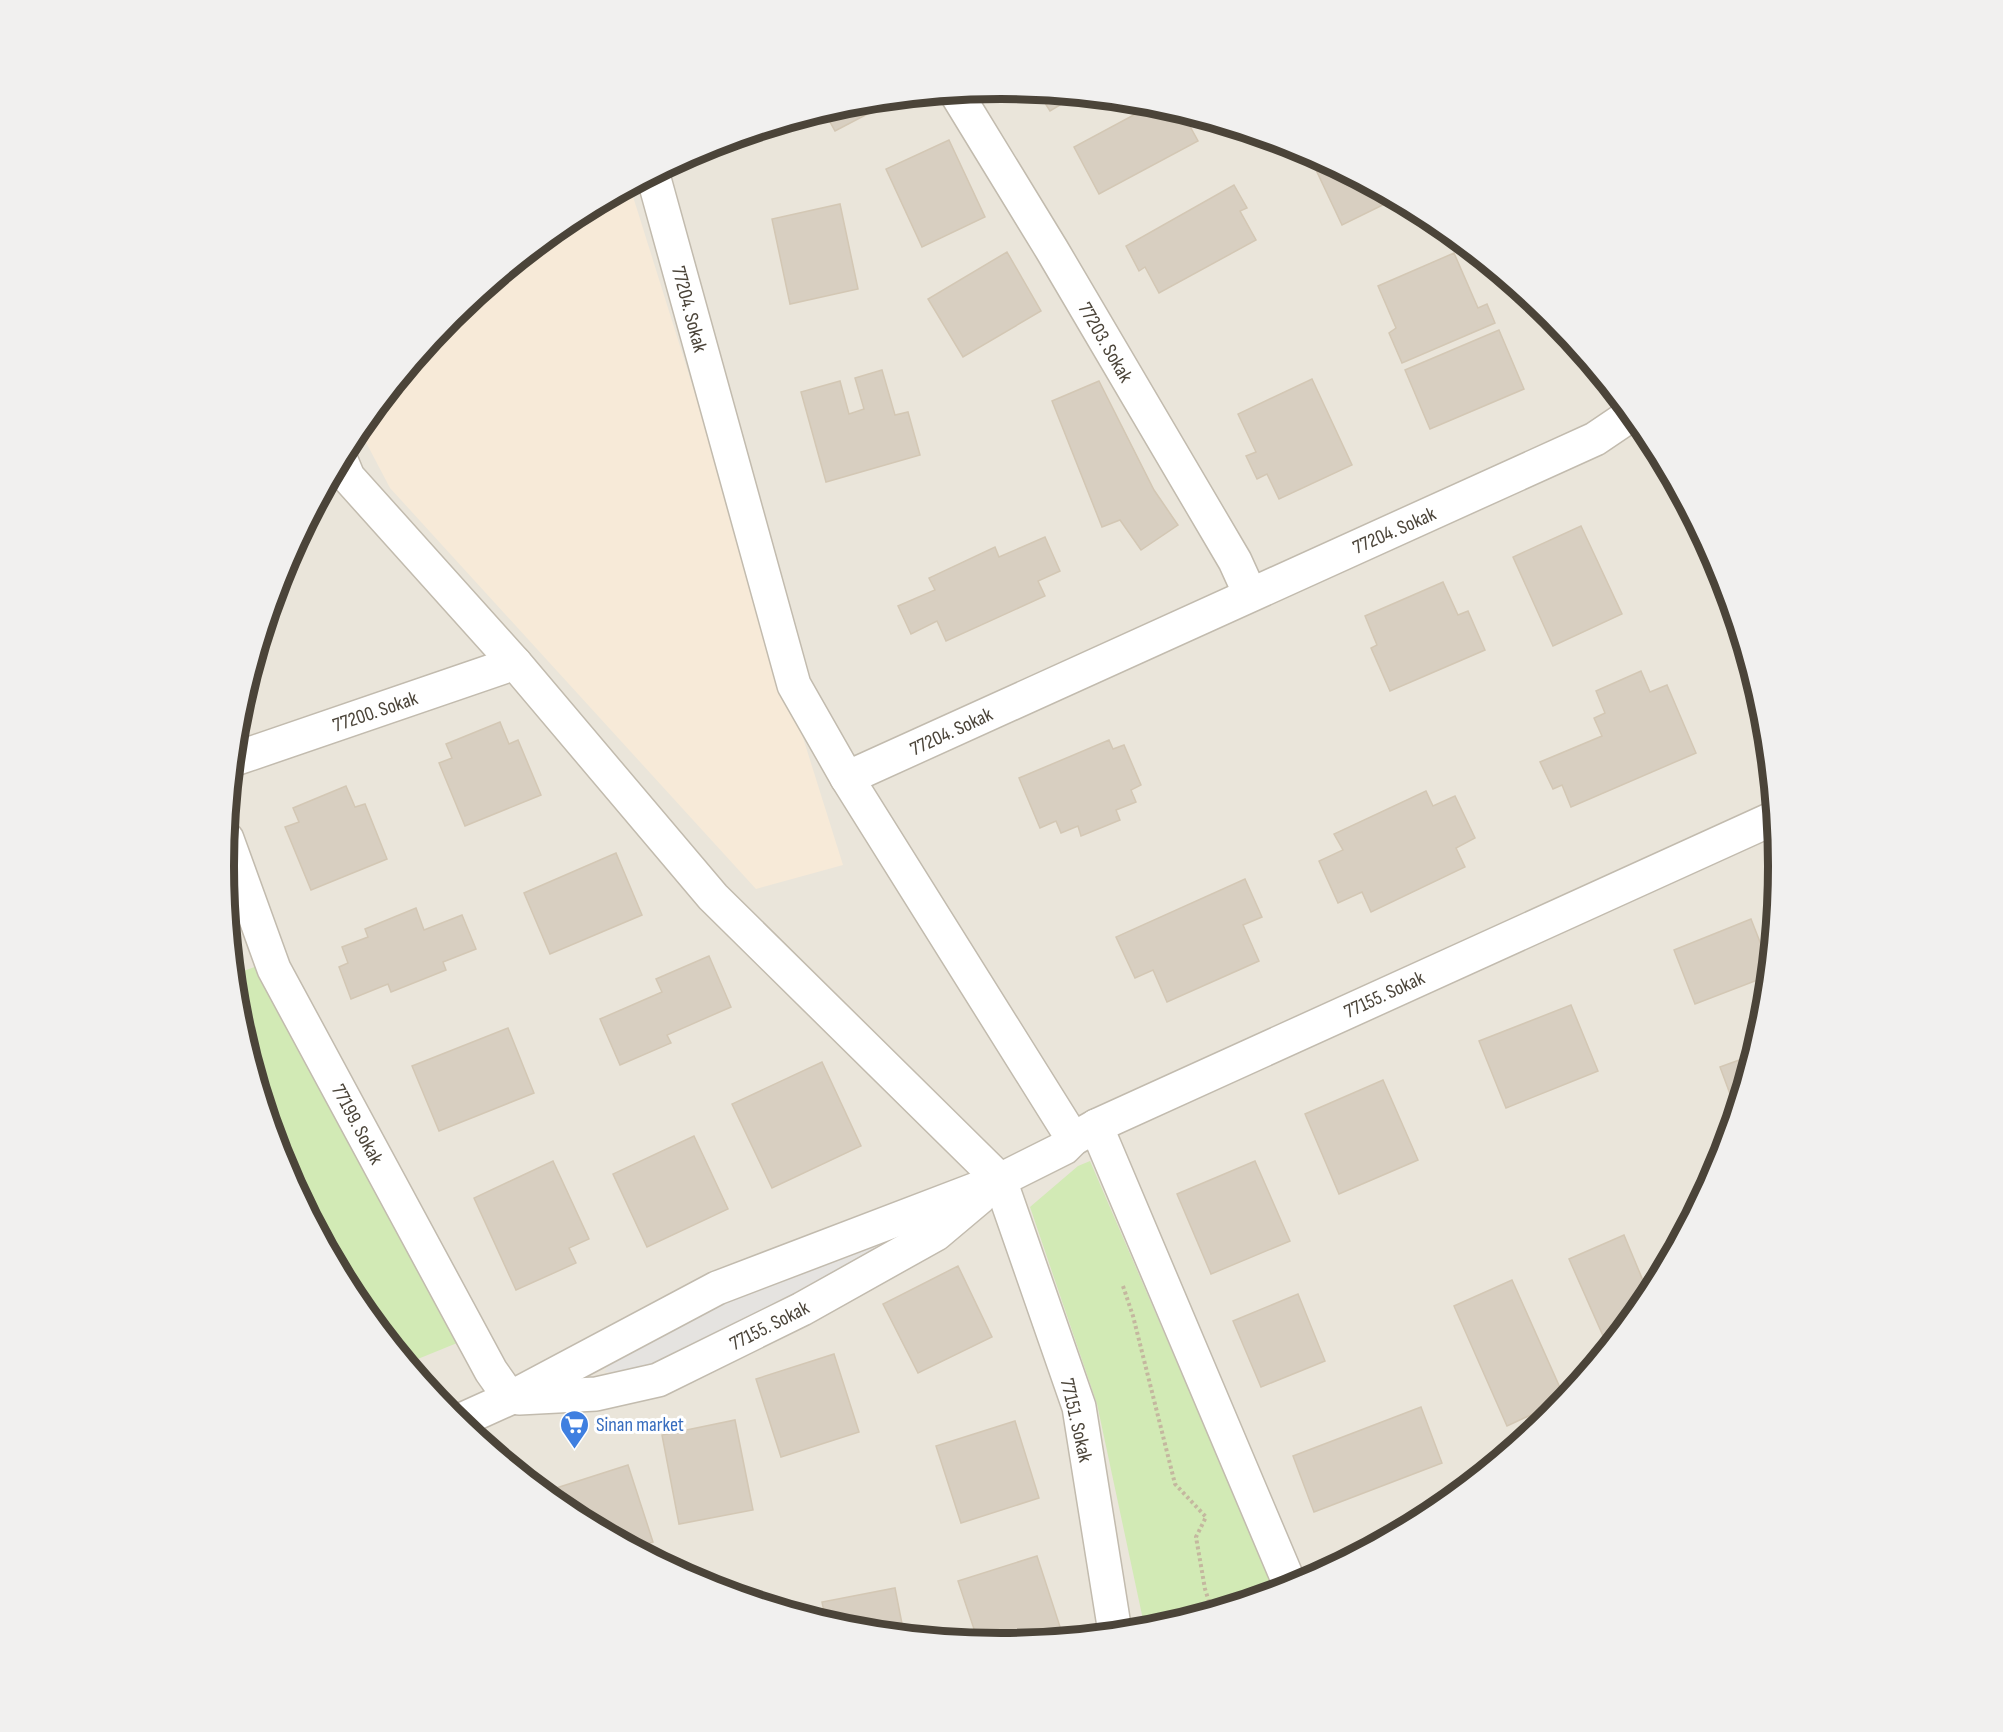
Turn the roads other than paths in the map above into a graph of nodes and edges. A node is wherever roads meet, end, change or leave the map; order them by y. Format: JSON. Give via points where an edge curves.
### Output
{"nodes":[{"id":1,"x":961,"y":101,"type":"edge"},
{"id":2,"x":655,"y":182,"type":"edge"},
{"id":3,"x":1624,"y":419,"type":"edge"},
{"id":4,"x":345,"y":470,"type":"edge"},
{"id":5,"x":1250,"y":594,"type":"junction"},
{"id":6,"x":515,"y":663,"type":"junction"},
{"id":7,"x":243,"y":756,"type":"edge"},
{"id":8,"x":847,"y":778,"type":"junction"},
{"id":9,"x":1767,"y":821,"type":"edge"},
{"id":10,"x":234,"y":859,"type":"edge"},
{"id":11,"x":1085,"y":1132,"type":"junction"},
{"id":12,"x":1000,"y":1180,"type":"junction"},
{"id":13,"x":510,"y":1398,"type":"junction"},
{"id":14,"x":472,"y":1420,"type":"edge"},
{"id":15,"x":1288,"y":1578,"type":"edge"},
{"id":16,"x":1114,"y":1624,"type":"edge"}],
"edges":[{"from":1,"to":5,"type":"street","name":"77203. Sokak","via":[[1229,551]]},
{"from":2,"to":8,"type":"street","name":"77204. Sokak","via":[[794,685]]},
{"from":3,"to":5,"type":"street","name":"77204. Sokak","via":[[1596,439]]},
{"from":4,"to":6,"type":"street"},
{"from":5,"to":8,"type":"street","name":"77204. Sokak"},
{"from":6,"to":7,"type":"street","name":"77200. Sokak"},
{"from":6,"to":12,"type":"street","via":[[713,897]]},
{"from":8,"to":11,"type":"street"},
{"from":9,"to":11,"type":"street","name":"77155. Sokak"},
{"from":10,"to":13,"type":"street","name":"77199. Sokak","via":[[274,969],[491,1371]]},
{"from":11,"to":12,"type":"street","name":"77155. Sokak","via":[[1064,1148]]},
{"from":11,"to":15,"type":"street"},
{"from":12,"to":13,"type":"street","name":"77155. Sokak","via":[[717,1288]]},
{"from":12,"to":13,"type":"street","name":"77155. Sokak","via":[[936,1234],[802,1309],[658,1380],[596,1394]]},
{"from":12,"to":16,"type":"street","name":"77151. Sokak","via":[[1079,1407]]},
{"from":13,"to":14,"type":"street","name":"77155. Sokak"}]}
